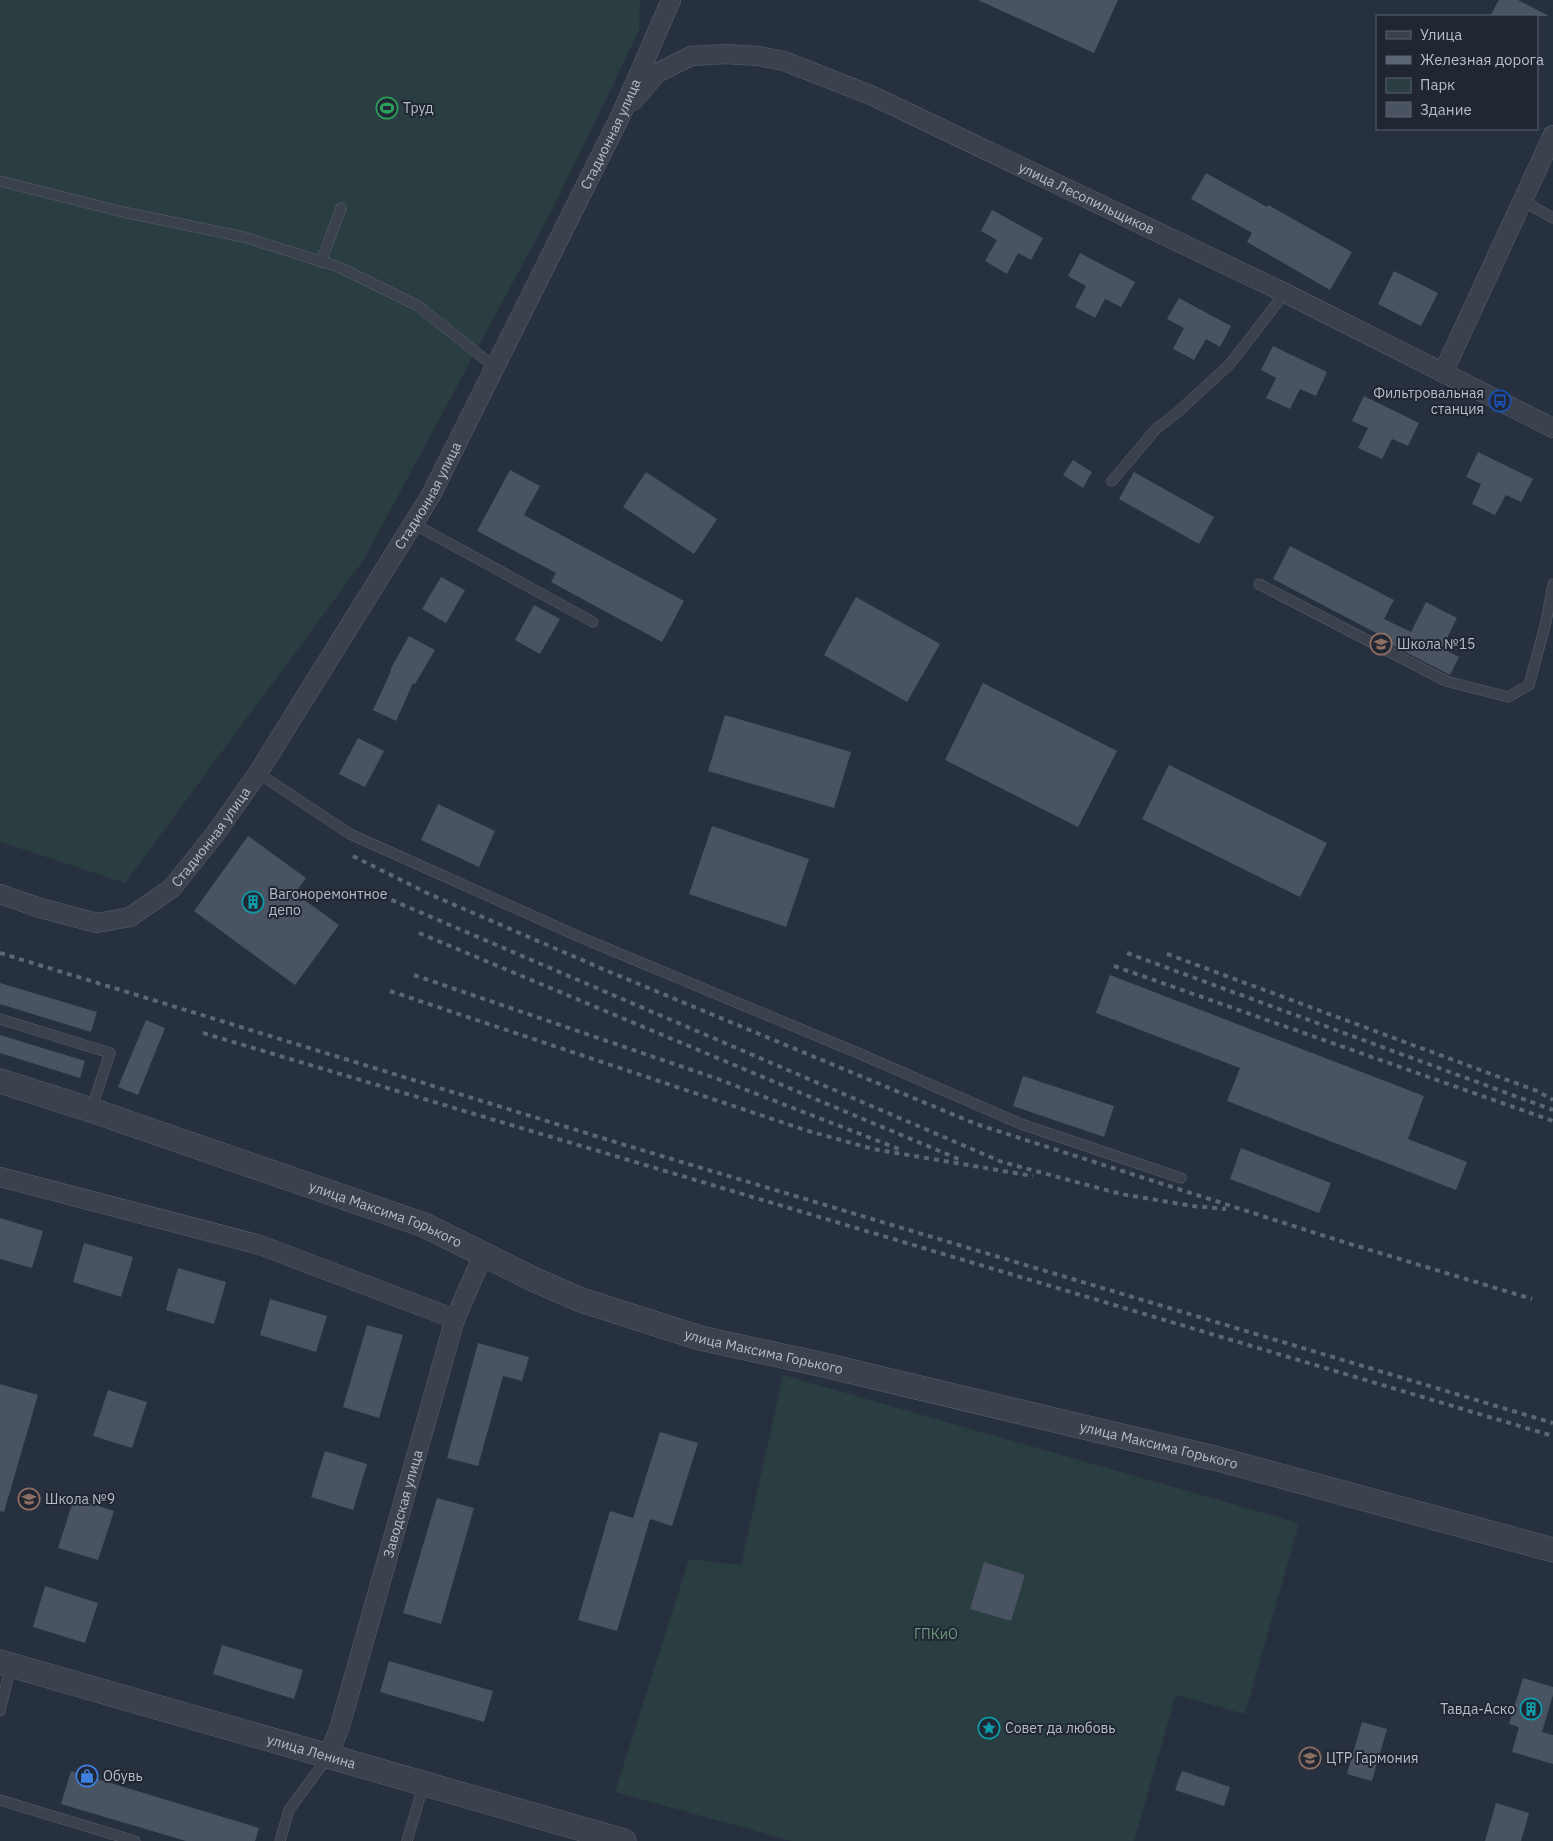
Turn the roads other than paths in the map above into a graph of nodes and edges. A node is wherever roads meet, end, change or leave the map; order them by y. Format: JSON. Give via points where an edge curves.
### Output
{"nodes":[{"id":1,"x":671,"y":0,"type":"edge"},
{"id":2,"x":621,"y":115,"type":"junction"},
{"id":3,"x":1553,"y":135,"type":"edge"},
{"id":4,"x":0,"y":181,"type":"edge"},
{"id":5,"x":1522,"y":201,"type":"junction"},
{"id":6,"x":341,"y":208,"type":"dead end"},
{"id":7,"x":1553,"y":218,"type":"edge"},
{"id":8,"x":321,"y":262,"type":"junction"},
{"id":9,"x":1285,"y":293,"type":"junction"},
{"id":10,"x":496,"y":368,"type":"junction"},
{"id":11,"x":1443,"y":373,"type":"junction"},
{"id":12,"x":1553,"y":428,"type":"edge"},
{"id":13,"x":1112,"y":481,"type":"dead end"},
{"id":14,"x":412,"y":523,"type":"junction"},
{"id":15,"x":1260,"y":584,"type":"dead end"},
{"id":16,"x":1553,"y":584,"type":"edge"},
{"id":17,"x":593,"y":622,"type":"dead end"},
{"id":18,"x":258,"y":772,"type":"junction"},
{"id":19,"x":0,"y":894,"type":"edge"},
{"id":20,"x":0,"y":1019,"type":"edge"},
{"id":21,"x":0,"y":1081,"type":"edge"},
{"id":22,"x":92,"y":1110,"type":"junction"},
{"id":23,"x":0,"y":1176,"type":"edge"},
{"id":24,"x":1181,"y":1178,"type":"dead end"},
{"id":25,"x":483,"y":1255,"type":"junction"},
{"id":26,"x":455,"y":1319,"type":"junction"},
{"id":27,"x":1553,"y":1550,"type":"edge"},
{"id":28,"x":6,"y":1663,"type":"edge"},
{"id":29,"x":0,"y":1711,"type":"edge"},
{"id":30,"x":328,"y":1757,"type":"junction"},
{"id":31,"x":424,"y":1783,"type":"junction"},
{"id":32,"x":0,"y":1800,"type":"edge"},
{"id":33,"x":135,"y":1841,"type":"edge"},
{"id":34,"x":280,"y":1841,"type":"edge"},
{"id":35,"x":407,"y":1841,"type":"edge"},
{"id":36,"x":624,"y":1841,"type":"edge"}],
"edges":[{"from":1,"to":2,"type":"street","name":"Стадионная улица"},
{"from":2,"to":9,"type":"street","name":"улица Лесопильщиков","via":[[657,73],[691,56],[726,54],[784,61],[873,96]]},
{"from":2,"to":10,"type":"street","name":"Стадионная улица"},
{"from":3,"to":5,"type":"street"},
{"from":4,"to":8,"type":"lane","via":[[123,212],[244,237]]},
{"from":5,"to":7,"type":"lane"},
{"from":5,"to":11,"type":"street"},
{"from":6,"to":8,"type":"lane"},
{"from":8,"to":10,"type":"lane","via":[[418,306]]},
{"from":9,"to":11,"type":"street","name":"улица Лесопильщиков"},
{"from":9,"to":13,"type":"lane","via":[[1230,364],[1156,429]]},
{"from":10,"to":14,"type":"street","name":"Стадионная улица","via":[[431,495]]},
{"from":11,"to":12,"type":"street","name":"улица Лесопильщиков"},
{"from":14,"to":17,"type":"lane"},
{"from":14,"to":18,"type":"street","name":"Стадионная улица"},
{"from":15,"to":16,"type":"lane","via":[[1446,681],[1508,697],[1529,684]]},
{"from":18,"to":19,"type":"street","name":"Стадионная улица","via":[[172,888],[130,917],[97,923]]},
{"from":18,"to":24,"type":"lane","via":[[350,834],[582,938],[1021,1124]]},
{"from":20,"to":22,"type":"lane","via":[[110,1053]]},
{"from":21,"to":22,"type":"street","name":"улица Максима Горького"},
{"from":22,"to":25,"type":"street","name":"улица Максима Горького","via":[[424,1225]]},
{"from":23,"to":26,"type":"street","via":[[260,1246]]},
{"from":25,"to":26,"type":"street","name":"Заводская улица"},
{"from":25,"to":27,"type":"street","name":"улица Максима Горького","via":[[581,1300],[700,1338],[1218,1459]]},
{"from":26,"to":30,"type":"street","name":"Заводская улица","via":[[340,1726]]},
{"from":28,"to":29,"type":"lane"},
{"from":28,"to":30,"type":"street","name":"улица Ленина"},
{"from":30,"to":31,"type":"street","name":"улица Ленина"},
{"from":30,"to":34,"type":"lane","via":[[289,1810]]},
{"from":31,"to":35,"type":"lane"},
{"from":31,"to":36,"type":"street","name":"улица Ленина"},
{"from":32,"to":33,"type":"lane"}]}
